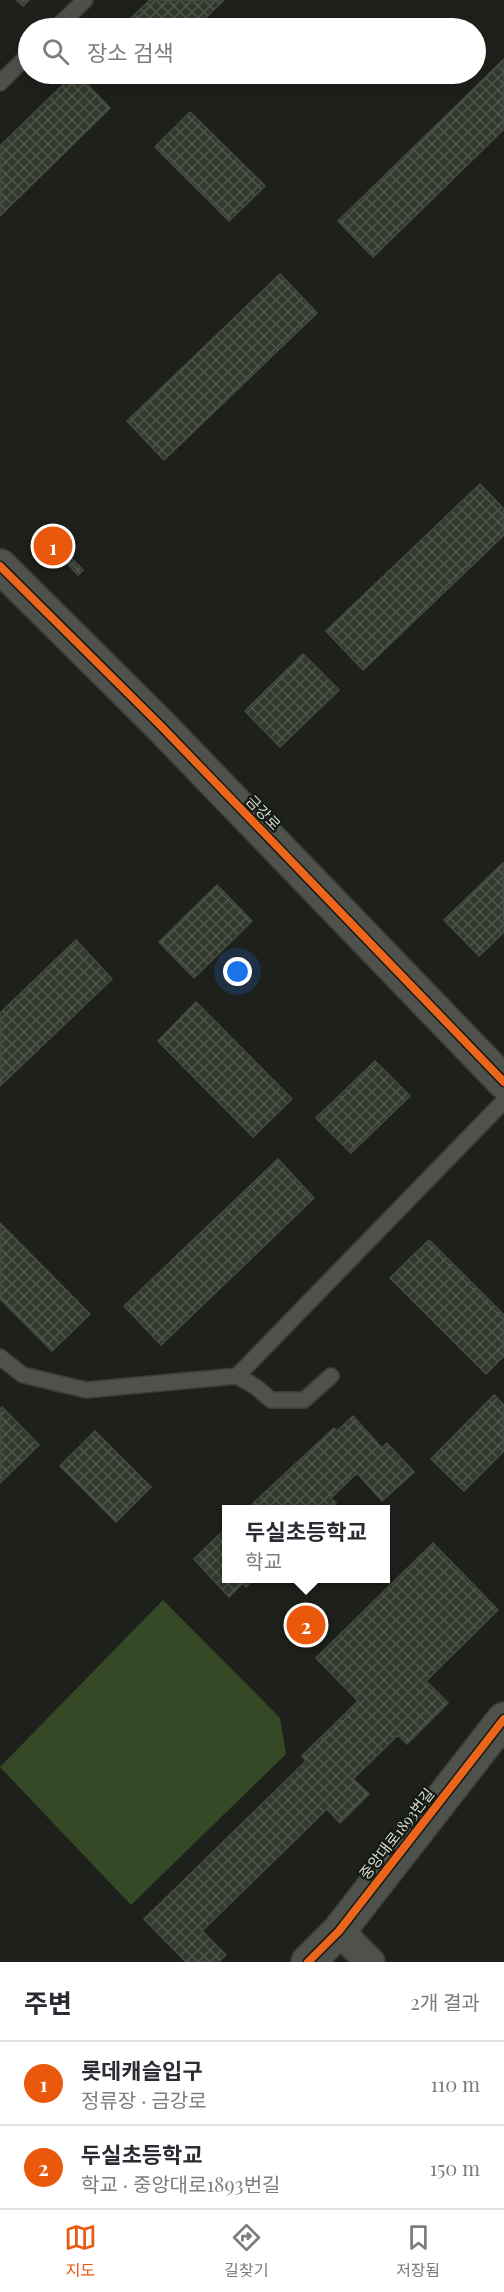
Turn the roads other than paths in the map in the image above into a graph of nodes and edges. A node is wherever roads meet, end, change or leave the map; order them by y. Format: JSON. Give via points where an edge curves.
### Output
{"nodes":[{"id":1,"x":85,"y":0,"type":"edge"},
{"id":2,"x":66,"y":18,"type":"edge"},
{"id":3,"x":18,"y":65,"type":"edge"},
{"id":4,"x":0,"y":83,"type":"edge"},
{"id":5,"x":0,"y":566,"type":"edge"},
{"id":6,"x":504,"y":1082,"type":"edge"},
{"id":7,"x":504,"y":1101,"type":"edge"},
{"id":8,"x":0,"y":1356,"type":"edge"},
{"id":9,"x":237,"y":1376,"type":"junction"},
{"id":10,"x":331,"y":1376,"type":"dead end"},
{"id":11,"x":504,"y":1719,"type":"edge"},
{"id":12,"x":339,"y":1931,"type":"junction"},
{"id":13,"x":308,"y":1962,"type":"edge"},
{"id":14,"x":370,"y":1962,"type":"edge"}],
"edges":[{"from":1,"to":2,"type":"lane"},
{"from":3,"to":4,"type":"lane"},
{"from":5,"to":6,"type":"street","name":"금강로","via":[[167,732]]},
{"from":7,"to":9,"type":"lane"},
{"from":8,"to":9,"type":"lane","via":[[23,1375],[86,1390]]},
{"from":9,"to":10,"type":"lane","via":[[271,1400],[304,1401]]},
{"from":11,"to":12,"type":"street","name":"중앙대로1893번길"},
{"from":12,"to":13,"type":"street","name":"중앙대로1893번길"},
{"from":12,"to":14,"type":"street"}]}
